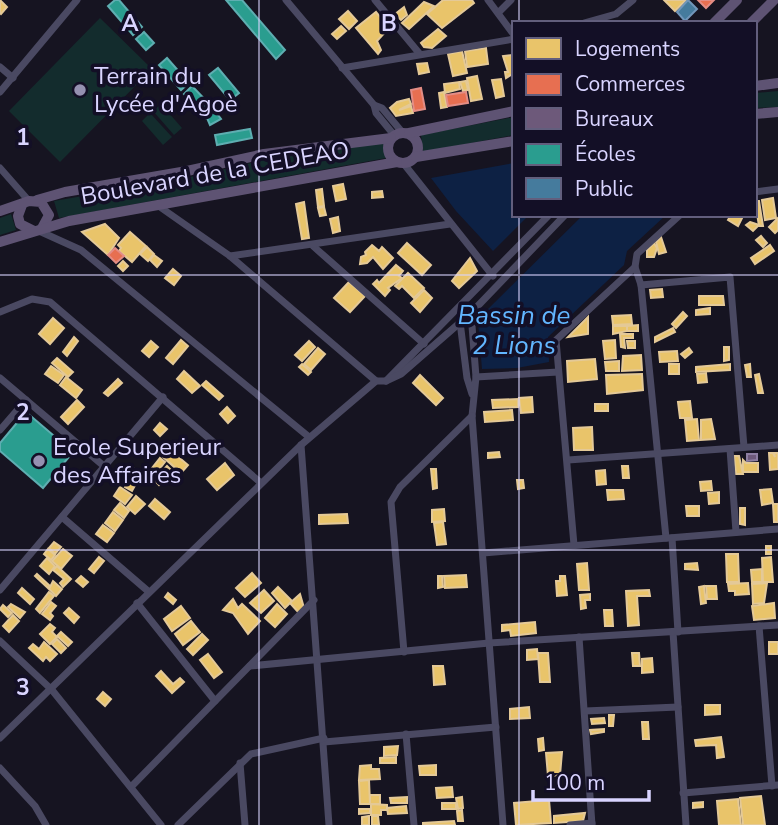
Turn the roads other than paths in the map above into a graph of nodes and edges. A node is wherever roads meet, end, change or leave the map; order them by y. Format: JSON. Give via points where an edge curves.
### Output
{"nodes":[{"id":1,"x":77,"y":0,"type":"edge"},
{"id":2,"x":286,"y":0,"type":"edge"},
{"id":3,"x":375,"y":0,"type":"edge"},
{"id":4,"x":488,"y":0,"type":"edge"},
{"id":5,"x":511,"y":0,"type":"edge"},
{"id":6,"x":633,"y":0,"type":"edge"},
{"id":7,"x":737,"y":0,"type":"edge"},
{"id":8,"x":774,"y":0,"type":"edge"},
{"id":9,"x":499,"y":12,"type":"junction"},
{"id":10,"x":591,"y":21,"type":"edge"},
{"id":11,"x":716,"y":21,"type":"edge"},
{"id":12,"x":753,"y":21,"type":"edge"},
{"id":13,"x":512,"y":34,"type":"edge"},
{"id":14,"x":512,"y":37,"type":"edge"},
{"id":15,"x":419,"y":53,"type":"junction"},
{"id":16,"x":0,"y":67,"type":"edge"},
{"id":17,"x":342,"y":68,"type":"junction"},
{"id":18,"x":13,"y":78,"type":"junction"},
{"id":19,"x":778,"y":83,"type":"edge"},
{"id":20,"x":760,"y":86,"type":"edge"},
{"id":21,"x":0,"y":92,"type":"edge"},
{"id":22,"x":512,"y":111,"type":"edge"},
{"id":23,"x":778,"y":111,"type":"edge"},
{"id":24,"x":757,"y":114,"type":"edge"},
{"id":25,"x":399,"y":135,"type":"junction"},
{"id":26,"x":512,"y":141,"type":"edge"},
{"id":27,"x":416,"y":157,"type":"junction"},
{"id":28,"x":400,"y":163,"type":"junction"},
{"id":29,"x":0,"y":168,"type":"edge"},
{"id":30,"x":778,"y":189,"type":"edge"},
{"id":31,"x":757,"y":192,"type":"edge"},
{"id":32,"x":29,"y":202,"type":"junction"},
{"id":33,"x":160,"y":207,"type":"junction"},
{"id":34,"x":0,"y":211,"type":"edge"},
{"id":35,"x":547,"y":217,"type":"edge"},
{"id":36,"x":563,"y":217,"type":"edge"},
{"id":37,"x":678,"y":217,"type":"edge"},
{"id":38,"x":450,"y":224,"type":"junction"},
{"id":39,"x":38,"y":230,"type":"junction"},
{"id":40,"x":0,"y":243,"type":"edge"},
{"id":41,"x":313,"y":246,"type":"junction"},
{"id":42,"x":230,"y":256,"type":"junction"},
{"id":43,"x":635,"y":267,"type":"junction"},
{"id":44,"x":491,"y":273,"type":"junction"},
{"id":45,"x":498,"y":281,"type":"junction"},
{"id":46,"x":641,"y":285,"type":"junction"},
{"id":47,"x":0,"y":312,"type":"edge"},
{"id":48,"x":471,"y":313,"type":"junction"},
{"id":49,"x":460,"y":322,"type":"junction"},
{"id":50,"x":422,"y":342,"type":"junction"},
{"id":51,"x":429,"y":349,"type":"junction"},
{"id":52,"x":558,"y":372,"type":"junction"},
{"id":53,"x":476,"y":377,"type":"junction"},
{"id":54,"x":0,"y":378,"type":"edge"},
{"id":55,"x":376,"y":381,"type":"junction"},
{"id":56,"x":386,"y":381,"type":"junction"},
{"id":57,"x":473,"y":395,"type":"junction"},
{"id":58,"x":163,"y":397,"type":"junction"},
{"id":59,"x":26,"y":400,"type":"junction"},
{"id":60,"x":472,"y":416,"type":"junction"},
{"id":61,"x":0,"y":430,"type":"edge"},
{"id":62,"x":309,"y":437,"type":"junction"},
{"id":63,"x":301,"y":445,"type":"junction"},
{"id":64,"x":778,"y":445,"type":"edge"},
{"id":65,"x":744,"y":447,"type":"junction"},
{"id":66,"x":730,"y":449,"type":"junction"},
{"id":67,"x":657,"y":454,"type":"junction"},
{"id":68,"x":568,"y":460,"type":"junction"},
{"id":69,"x":105,"y":467,"type":"junction"},
{"id":70,"x":261,"y":483,"type":"junction"},
{"id":71,"x":62,"y":517,"type":"junction"},
{"id":72,"x":778,"y":529,"type":"edge"},
{"id":73,"x":736,"y":532,"type":"junction"},
{"id":74,"x":669,"y":538,"type":"junction"},
{"id":75,"x":574,"y":545,"type":"junction"},
{"id":76,"x":484,"y":553,"type":"junction"},
{"id":77,"x":0,"y":590,"type":"edge"},
{"id":78,"x":149,"y":592,"type":"junction"},
{"id":79,"x":314,"y":600,"type":"junction"},
{"id":80,"x":137,"y":603,"type":"junction"},
{"id":81,"x":778,"y":625,"type":"edge"},
{"id":82,"x":759,"y":626,"type":"junction"},
{"id":83,"x":675,"y":632,"type":"junction"},
{"id":84,"x":579,"y":637,"type":"junction"},
{"id":85,"x":0,"y":642,"type":"edge"},
{"id":86,"x":489,"y":643,"type":"junction"},
{"id":87,"x":404,"y":652,"type":"junction"},
{"id":88,"x":318,"y":659,"type":"junction"},
{"id":89,"x":250,"y":666,"type":"junction"},
{"id":90,"x":52,"y":690,"type":"junction"},
{"id":91,"x":215,"y":701,"type":"junction"},
{"id":92,"x":678,"y":707,"type":"junction"},
{"id":93,"x":585,"y":711,"type":"junction"},
{"id":94,"x":496,"y":727,"type":"junction"},
{"id":95,"x":406,"y":734,"type":"junction"},
{"id":96,"x":0,"y":738,"type":"edge"},
{"id":97,"x":324,"y":740,"type":"junction"},
{"id":98,"x":240,"y":763,"type":"junction"},
{"id":99,"x":0,"y":768,"type":"edge"},
{"id":100,"x":775,"y":785,"type":"edge"},
{"id":101,"x":131,"y":787,"type":"junction"},
{"id":102,"x":684,"y":793,"type":"junction"},
{"id":103,"x":592,"y":824,"type":"edge"},
{"id":104,"x":46,"y":825,"type":"edge"},
{"id":105,"x":161,"y":825,"type":"edge"},
{"id":106,"x":178,"y":825,"type":"edge"},
{"id":107,"x":245,"y":825,"type":"edge"},
{"id":108,"x":330,"y":825,"type":"edge"},
{"id":109,"x":414,"y":825,"type":"edge"},
{"id":110,"x":503,"y":825,"type":"edge"},
{"id":111,"x":570,"y":825,"type":"edge"},
{"id":112,"x":686,"y":825,"type":"edge"}],
"edges":[{"from":1,"to":18,"type":"street"},
{"from":2,"to":17,"type":"street"},
{"from":3,"to":15,"type":"street"},
{"from":4,"to":9,"type":"street"},
{"from":5,"to":9,"type":"street"},
{"from":6,"to":10,"type":"street","via":[[616,14]]},
{"from":7,"to":11,"type":"main road"},
{"from":8,"to":12,"type":"main road"},
{"from":9,"to":13,"type":"street"},
{"from":14,"to":15,"type":"street"},
{"from":15,"to":17,"type":"street"},
{"from":16,"to":18,"type":"street"},
{"from":17,"to":25,"type":"street","via":[[374,105],[382,108]]},
{"from":18,"to":21,"type":"street"},
{"from":19,"to":20,"type":"main road"},
{"from":22,"to":25,"type":"main road","name":"Boulevard de la CEDEAO"},
{"from":23,"to":24,"type":"main road"},
{"from":25,"to":27,"type":"main road","via":[[418,143]]},
{"from":25,"to":28,"type":"main road","via":[[388,151]]},
{"from":25,"to":32,"type":"main road","name":"Boulevard de la CEDEAO","via":[[264,154]]},
{"from":26,"to":27,"type":"main road"},
{"from":27,"to":28,"type":"main road"},
{"from":28,"to":33,"type":"main road","name":"Boulevard de la CEDEAO","via":[[230,190]]},
{"from":28,"to":38,"type":"street"},
{"from":29,"to":32,"type":"street"},
{"from":30,"to":31,"type":"street"},
{"from":32,"to":34,"type":"main road","name":"Boulevard de la CEDEAO"},
{"from":32,"to":39,"type":"main road","via":[[19,220],[23,227]]},
{"from":32,"to":39,"type":"main road","via":[[44,204],[49,215]]},
{"from":33,"to":39,"type":"main road","name":"Boulevard de la CEDEAO"},
{"from":33,"to":42,"type":"street"},
{"from":35,"to":44,"type":"street"},
{"from":36,"to":45,"type":"street"},
{"from":37,"to":43,"type":"street","via":[[638,254]]},
{"from":38,"to":41,"type":"street"},
{"from":38,"to":44,"type":"street"},
{"from":39,"to":40,"type":"main road","name":"Boulevard de la CEDEAO"},
{"from":39,"to":62,"type":"street","via":[[80,250]]},
{"from":41,"to":42,"type":"street"},
{"from":41,"to":50,"type":"street"},
{"from":42,"to":55,"type":"street"},
{"from":43,"to":46,"type":"street"},
{"from":43,"to":52,"type":"street","via":[[556,340]]},
{"from":44,"to":45,"type":"street"},
{"from":44,"to":50,"type":"street"},
{"from":45,"to":48,"type":"street"},
{"from":46,"to":65,"type":"street","via":[[730,277]]},
{"from":46,"to":67,"type":"street"},
{"from":47,"to":58,"type":"street","via":[[33,299],[50,302]]},
{"from":48,"to":49,"type":"street"},
{"from":48,"to":53,"type":"street"},
{"from":49,"to":51,"type":"street"},
{"from":49,"to":57,"type":"street"},
{"from":50,"to":51,"type":"street"},
{"from":50,"to":56,"type":"street"},
{"from":51,"to":56,"type":"street"},
{"from":52,"to":53,"type":"street"},
{"from":52,"to":68,"type":"street"},
{"from":53,"to":57,"type":"street"},
{"from":54,"to":59,"type":"street"},
{"from":55,"to":56,"type":"street"},
{"from":55,"to":62,"type":"street"},
{"from":57,"to":60,"type":"street"},
{"from":58,"to":69,"type":"street"},
{"from":58,"to":70,"type":"street"},
{"from":59,"to":61,"type":"street"},
{"from":59,"to":69,"type":"street"},
{"from":60,"to":76,"type":"street"},
{"from":60,"to":87,"type":"street","via":[[400,487],[391,502]]},
{"from":62,"to":63,"type":"street"},
{"from":63,"to":70,"type":"street"},
{"from":63,"to":79,"type":"street"},
{"from":64,"to":65,"type":"street"},
{"from":65,"to":66,"type":"street"},
{"from":66,"to":67,"type":"street"},
{"from":66,"to":73,"type":"street"},
{"from":67,"to":68,"type":"street"},
{"from":67,"to":74,"type":"street"},
{"from":68,"to":75,"type":"street"},
{"from":69,"to":71,"type":"street"},
{"from":70,"to":78,"type":"street"},
{"from":71,"to":77,"type":"street"},
{"from":71,"to":78,"type":"street"},
{"from":72,"to":73,"type":"street"},
{"from":73,"to":74,"type":"street"},
{"from":74,"to":75,"type":"street"},
{"from":74,"to":83,"type":"street"},
{"from":75,"to":76,"type":"street"},
{"from":76,"to":86,"type":"street"},
{"from":78,"to":80,"type":"street"},
{"from":79,"to":88,"type":"street"},
{"from":79,"to":89,"type":"street"},
{"from":80,"to":90,"type":"street"},
{"from":80,"to":91,"type":"street"},
{"from":81,"to":82,"type":"street"},
{"from":82,"to":83,"type":"street"},
{"from":82,"to":100,"type":"street"},
{"from":83,"to":84,"type":"street"},
{"from":83,"to":92,"type":"street"},
{"from":84,"to":86,"type":"street"},
{"from":84,"to":93,"type":"street"},
{"from":85,"to":90,"type":"street"},
{"from":86,"to":87,"type":"street"},
{"from":86,"to":94,"type":"street"},
{"from":87,"to":88,"type":"street"},
{"from":88,"to":89,"type":"street"},
{"from":88,"to":97,"type":"street"},
{"from":89,"to":91,"type":"street"},
{"from":90,"to":96,"type":"street"},
{"from":90,"to":101,"type":"street"},
{"from":91,"to":101,"type":"street"},
{"from":92,"to":93,"type":"street"},
{"from":92,"to":102,"type":"street"},
{"from":93,"to":103,"type":"street"},
{"from":94,"to":95,"type":"street"},
{"from":94,"to":110,"type":"street"},
{"from":95,"to":97,"type":"street"},
{"from":95,"to":109,"type":"street"},
{"from":97,"to":98,"type":"street","via":[[265,748]]},
{"from":97,"to":108,"type":"street"},
{"from":98,"to":106,"type":"street"},
{"from":98,"to":107,"type":"street"},
{"from":99,"to":104,"type":"street"},
{"from":100,"to":102,"type":"street"},
{"from":101,"to":105,"type":"street"},
{"from":102,"to":112,"type":"street"},
{"from":103,"to":111,"type":"street"}]}
